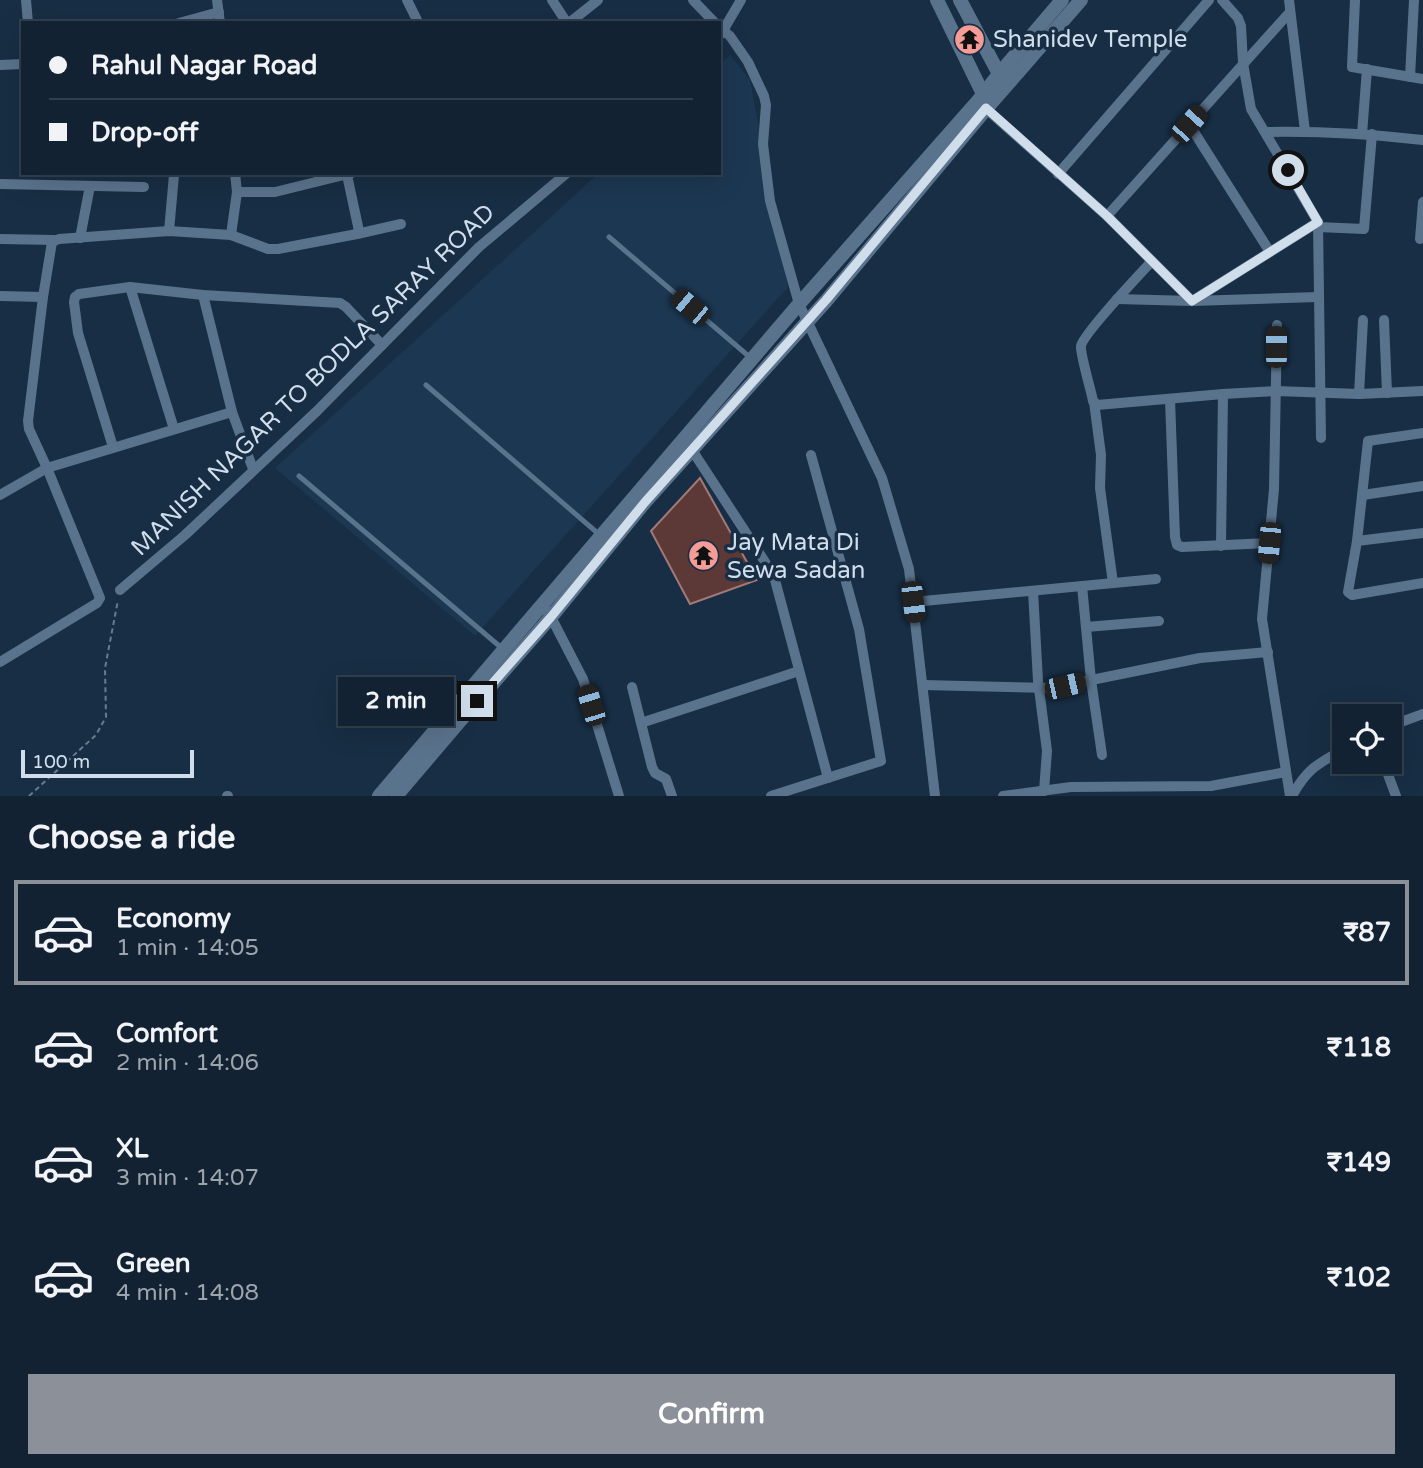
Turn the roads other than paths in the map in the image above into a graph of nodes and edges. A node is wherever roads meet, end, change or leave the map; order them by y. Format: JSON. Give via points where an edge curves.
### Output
{"nodes":[{"id":1,"x":26,"y":0,"type":"edge"},
{"id":2,"x":407,"y":0,"type":"edge"},
{"id":3,"x":552,"y":0,"type":"edge"},
{"id":4,"x":598,"y":0,"type":"edge"},
{"id":5,"x":693,"y":0,"type":"edge"},
{"id":6,"x":741,"y":0,"type":"edge"},
{"id":7,"x":937,"y":0,"type":"edge"},
{"id":8,"x":960,"y":0,"type":"edge"},
{"id":9,"x":1062,"y":0,"type":"edge"},
{"id":10,"x":1081,"y":0,"type":"edge"},
{"id":11,"x":1209,"y":0,"type":"edge"},
{"id":12,"x":1222,"y":0,"type":"edge"},
{"id":13,"x":1289,"y":0,"type":"edge"},
{"id":14,"x":1355,"y":0,"type":"edge"},
{"id":15,"x":1414,"y":0,"type":"edge"},
{"id":16,"x":219,"y":12,"type":"edge"},
{"id":17,"x":1290,"y":12,"type":"junction"},
{"id":18,"x":416,"y":20,"type":"dead end"},
{"id":19,"x":28,"y":21,"type":"edge"},
{"id":20,"x":186,"y":21,"type":"edge"},
{"id":21,"x":567,"y":21,"type":"edge"},
{"id":22,"x":571,"y":21,"type":"edge"},
{"id":23,"x":712,"y":21,"type":"edge"},
{"id":24,"x":721,"y":31,"type":"edge"},
{"id":25,"x":1244,"y":63,"type":"junction"},
{"id":26,"x":21,"y":64,"type":"edge"},
{"id":27,"x":0,"y":65,"type":"edge"},
{"id":28,"x":1367,"y":69,"type":"junction"},
{"id":29,"x":999,"y":74,"type":"junction"},
{"id":30,"x":1410,"y":77,"type":"junction"},
{"id":31,"x":1423,"y":79,"type":"edge"},
{"id":32,"x":982,"y":101,"type":"junction"},
{"id":33,"x":1189,"y":124,"type":"junction"},
{"id":34,"x":1265,"y":131,"type":"junction"},
{"id":35,"x":1305,"y":131,"type":"junction"},
{"id":36,"x":1367,"y":134,"type":"junction"},
{"id":37,"x":1423,"y":140,"type":"edge"},
{"id":38,"x":1058,"y":174,"type":"junction"},
{"id":39,"x":174,"y":175,"type":"edge"},
{"id":40,"x":235,"y":175,"type":"edge"},
{"id":41,"x":346,"y":175,"type":"edge"},
{"id":42,"x":350,"y":175,"type":"edge"},
{"id":43,"x":565,"y":175,"type":"edge"},
{"id":44,"x":0,"y":184,"type":"edge"},
{"id":45,"x":90,"y":186,"type":"junction"},
{"id":46,"x":144,"y":187,"type":"dead end"},
{"id":47,"x":237,"y":192,"type":"junction"},
{"id":48,"x":1423,"y":202,"type":"edge"},
{"id":49,"x":1107,"y":216,"type":"junction"},
{"id":50,"x":401,"y":224,"type":"dead end"},
{"id":51,"x":1318,"y":224,"type":"junction"},
{"id":52,"x":169,"y":231,"type":"junction"},
{"id":53,"x":356,"y":234,"type":"junction"},
{"id":54,"x":231,"y":235,"type":"junction"},
{"id":55,"x":609,"y":237,"type":"dead end"},
{"id":56,"x":80,"y":238,"type":"junction"},
{"id":57,"x":0,"y":239,"type":"edge"},
{"id":58,"x":1420,"y":239,"type":"dead end"},
{"id":59,"x":55,"y":240,"type":"junction"},
{"id":60,"x":1270,"y":252,"type":"junction"},
{"id":61,"x":1152,"y":261,"type":"junction"},
{"id":62,"x":130,"y":287,"type":"junction"},
{"id":63,"x":203,"y":295,"type":"junction"},
{"id":64,"x":0,"y":296,"type":"edge"},
{"id":65,"x":43,"y":297,"type":"junction"},
{"id":66,"x":1318,"y":297,"type":"junction"},
{"id":67,"x":1117,"y":299,"type":"junction"},
{"id":68,"x":1192,"y":301,"type":"junction"},
{"id":69,"x":799,"y":304,"type":"junction"},
{"id":70,"x":807,"y":320,"type":"junction"},
{"id":71,"x":1363,"y":320,"type":"dead end"},
{"id":72,"x":1384,"y":320,"type":"dead end"},
{"id":73,"x":1277,"y":326,"type":"dead end"},
{"id":74,"x":382,"y":345,"type":"junction"},
{"id":75,"x":751,"y":359,"type":"junction"},
{"id":76,"x":426,"y":385,"type":"dead end"},
{"id":77,"x":1276,"y":391,"type":"junction"},
{"id":78,"x":1319,"y":391,"type":"junction"},
{"id":79,"x":1423,"y":391,"type":"edge"},
{"id":80,"x":1387,"y":393,"type":"junction"},
{"id":81,"x":1223,"y":394,"type":"junction"},
{"id":82,"x":1359,"y":394,"type":"junction"},
{"id":83,"x":1170,"y":399,"type":"junction"},
{"id":84,"x":1094,"y":402,"type":"junction"},
{"id":85,"x":232,"y":412,"type":"junction"},
{"id":86,"x":174,"y":429,"type":"junction"},
{"id":87,"x":1423,"y":433,"type":"edge"},
{"id":88,"x":1321,"y":439,"type":"dead end"},
{"id":89,"x":113,"y":447,"type":"junction"},
{"id":90,"x":692,"y":450,"type":"junction"},
{"id":91,"x":811,"y":455,"type":"dead end"},
{"id":92,"x":47,"y":467,"type":"junction"},
{"id":93,"x":253,"y":469,"type":"junction"},
{"id":94,"x":299,"y":476,"type":"dead end"},
{"id":95,"x":1423,"y":486,"type":"edge"},
{"id":96,"x":0,"y":495,"type":"edge"},
{"id":97,"x":1363,"y":495,"type":"junction"},
{"id":98,"x":1423,"y":533,"type":"edge"},
{"id":99,"x":600,"y":536,"type":"junction"},
{"id":100,"x":1357,"y":541,"type":"junction"},
{"id":101,"x":1269,"y":543,"type":"junction"},
{"id":102,"x":1222,"y":545,"type":"junction"},
{"id":103,"x":1156,"y":579,"type":"dead end"},
{"id":104,"x":1113,"y":583,"type":"junction"},
{"id":105,"x":1423,"y":583,"type":"edge"},
{"id":106,"x":1082,"y":586,"type":"junction"},
{"id":107,"x":120,"y":590,"type":"road end"},
{"id":108,"x":1033,"y":591,"type":"junction"},
{"id":109,"x":913,"y":602,"type":"junction"},
{"id":110,"x":546,"y":611,"type":"junction"},
{"id":111,"x":1159,"y":621,"type":"dead end"},
{"id":112,"x":1086,"y":627,"type":"junction"},
{"id":113,"x":504,"y":650,"type":"junction"},
{"id":114,"x":1268,"y":653,"type":"junction"},
{"id":115,"x":0,"y":662,"type":"edge"},
{"id":116,"x":799,"y":671,"type":"junction"},
{"id":117,"x":1091,"y":680,"type":"junction"},
{"id":118,"x":923,"y":685,"type":"junction"},
{"id":119,"x":632,"y":687,"type":"dead end"},
{"id":120,"x":1038,"y":688,"type":"junction"},
{"id":121,"x":1423,"y":714,"type":"edge"},
{"id":122,"x":1402,"y":722,"type":"edge"},
{"id":123,"x":641,"y":723,"type":"junction"},
{"id":124,"x":1102,"y":755,"type":"dead end"},
{"id":125,"x":1332,"y":755,"type":"edge"},
{"id":126,"x":1286,"y":772,"type":"junction"},
{"id":127,"x":1388,"y":774,"type":"edge"},
{"id":128,"x":828,"y":778,"type":"junction"},
{"id":129,"x":1044,"y":791,"type":"junction"},
{"id":130,"x":379,"y":796,"type":"edge"},
{"id":131,"x":396,"y":796,"type":"edge"},
{"id":132,"x":619,"y":796,"type":"edge"},
{"id":133,"x":672,"y":796,"type":"edge"},
{"id":134,"x":771,"y":796,"type":"edge"},
{"id":135,"x":935,"y":796,"type":"edge"},
{"id":136,"x":1003,"y":796,"type":"edge"},
{"id":137,"x":1291,"y":796,"type":"edge"},
{"id":138,"x":1396,"y":796,"type":"edge"}],
"edges":[{"from":1,"to":19,"type":"street"},
{"from":2,"to":18,"type":"street"},
{"from":3,"to":21,"type":"street"},
{"from":4,"to":22,"type":"street"},
{"from":5,"to":23,"type":"street"},
{"from":6,"to":24,"type":"street"},
{"from":7,"to":32,"type":"main road"},
{"from":8,"to":29,"type":"main road"},
{"from":9,"to":29,"type":"main road"},
{"from":10,"to":32,"type":"main road"},
{"from":11,"to":38,"type":"street"},
{"from":12,"to":25,"type":"street","via":[[1241,26]]},
{"from":13,"to":17,"type":"street"},
{"from":14,"to":28,"type":"street","via":[[1352,67]]},
{"from":15,"to":30,"type":"street"},
{"from":16,"to":20,"type":"street"},
{"from":17,"to":25,"type":"street"},
{"from":17,"to":35,"type":"street"},
{"from":24,"to":69,"type":"street","via":[[748,62],[764,96],[763,144],[770,201]]},
{"from":25,"to":33,"type":"street"},
{"from":25,"to":34,"type":"street","via":[[1251,109]]},
{"from":26,"to":27,"type":"street"},
{"from":28,"to":30,"type":"street"},
{"from":28,"to":36,"type":"street"},
{"from":29,"to":32,"type":"main road"},
{"from":30,"to":31,"type":"street"},
{"from":32,"to":38,"type":"street"},
{"from":32,"to":69,"type":"main road"},
{"from":32,"to":70,"type":"main road"},
{"from":33,"to":49,"type":"street"},
{"from":33,"to":60,"type":"street"},
{"from":34,"to":35,"type":"street"},
{"from":34,"to":51,"type":"street"},
{"from":35,"to":36,"type":"street"},
{"from":36,"to":37,"type":"street"},
{"from":36,"to":51,"type":"street","via":[[1364,229]]},
{"from":38,"to":49,"type":"street"},
{"from":39,"to":52,"type":"street"},
{"from":40,"to":47,"type":"street"},
{"from":41,"to":47,"type":"street","via":[[275,192]]},
{"from":42,"to":53,"type":"street"},
{"from":43,"to":74,"type":"street","name":"MANISH NAGAR TO BODLA SARAY ROAD","via":[[479,247]]},
{"from":44,"to":45,"type":"street"},
{"from":45,"to":46,"type":"street"},
{"from":45,"to":56,"type":"street"},
{"from":47,"to":54,"type":"street"},
{"from":48,"to":58,"type":"street"},
{"from":49,"to":61,"type":"street"},
{"from":50,"to":53,"type":"street"},
{"from":51,"to":60,"type":"street"},
{"from":51,"to":66,"type":"street"},
{"from":52,"to":54,"type":"street"},
{"from":52,"to":56,"type":"street"},
{"from":53,"to":54,"type":"street","via":[[278,249]]},
{"from":55,"to":75,"type":"lane"},
{"from":56,"to":59,"type":"street"},
{"from":57,"to":59,"type":"street"},
{"from":59,"to":65,"type":"street"},
{"from":60,"to":68,"type":"street"},
{"from":61,"to":67,"type":"street"},
{"from":61,"to":68,"type":"street"},
{"from":62,"to":63,"type":"street"},
{"from":62,"to":86,"type":"street"},
{"from":62,"to":89,"type":"street","via":[[79,294],[74,302],[78,333]]},
{"from":63,"to":74,"type":"street","via":[[340,303]]},
{"from":63,"to":85,"type":"street"},
{"from":64,"to":65,"type":"street"},
{"from":65,"to":92,"type":"street","via":[[28,421]]},
{"from":66,"to":68,"type":"street"},
{"from":66,"to":78,"type":"street"},
{"from":67,"to":68,"type":"street"},
{"from":67,"to":84,"type":"street","via":[[1081,345]]},
{"from":69,"to":70,"type":"street"},
{"from":69,"to":75,"type":"main road"},
{"from":70,"to":90,"type":"main road"},
{"from":70,"to":109,"type":"street","via":[[882,478],[909,569]]},
{"from":71,"to":82,"type":"street"},
{"from":72,"to":80,"type":"street"},
{"from":73,"to":77,"type":"street"},
{"from":74,"to":93,"type":"street","name":"MANISH NAGAR TO BODLA SARAY ROAD"},
{"from":75,"to":99,"type":"main road"},
{"from":76,"to":99,"type":"lane"},
{"from":77,"to":78,"type":"street"},
{"from":77,"to":81,"type":"street"},
{"from":77,"to":101,"type":"street"},
{"from":78,"to":82,"type":"street"},
{"from":78,"to":88,"type":"street"},
{"from":79,"to":80,"type":"street"},
{"from":80,"to":82,"type":"street"},
{"from":81,"to":83,"type":"street"},
{"from":81,"to":102,"type":"street"},
{"from":83,"to":84,"type":"street","via":[[1099,406]]},
{"from":83,"to":102,"type":"street","via":[[1175,541],[1182,547]]},
{"from":84,"to":104,"type":"street"},
{"from":85,"to":86,"type":"street"},
{"from":85,"to":93,"type":"street"},
{"from":86,"to":89,"type":"street"},
{"from":87,"to":97,"type":"street","via":[[1368,441]]},
{"from":89,"to":92,"type":"street"},
{"from":90,"to":110,"type":"main road"},
{"from":90,"to":116,"type":"street","via":[[775,580]]},
{"from":91,"to":128,"type":"street","via":[[859,629],[881,761]]},
{"from":92,"to":96,"type":"street"},
{"from":92,"to":115,"type":"street","via":[[100,600]]},
{"from":93,"to":107,"type":"street","name":"MANISH NAGAR TO BODLA SARAY ROAD"},
{"from":94,"to":113,"type":"lane"},
{"from":95,"to":97,"type":"street"},
{"from":97,"to":100,"type":"street"},
{"from":98,"to":100,"type":"street"},
{"from":99,"to":110,"type":"main road"},
{"from":100,"to":105,"type":"street","via":[[1350,594]]},
{"from":101,"to":102,"type":"street"},
{"from":101,"to":114,"type":"street","via":[[1262,619]]},
{"from":103,"to":104,"type":"street"},
{"from":104,"to":106,"type":"street"},
{"from":106,"to":108,"type":"street"},
{"from":106,"to":112,"type":"street"},
{"from":108,"to":109,"type":"street"},
{"from":108,"to":120,"type":"street"},
{"from":109,"to":118,"type":"street"},
{"from":110,"to":113,"type":"main road"},
{"from":110,"to":131,"type":"main road"},
{"from":110,"to":132,"type":"street","via":[[583,679]]},
{"from":111,"to":112,"type":"street"},
{"from":112,"to":117,"type":"street"},
{"from":113,"to":130,"type":"main road"},
{"from":114,"to":117,"type":"street","via":[[1200,658]]},
{"from":114,"to":126,"type":"street"},
{"from":116,"to":123,"type":"street"},
{"from":116,"to":128,"type":"street"},
{"from":117,"to":120,"type":"street"},
{"from":117,"to":124,"type":"street"},
{"from":118,"to":120,"type":"street"},
{"from":118,"to":135,"type":"street"},
{"from":119,"to":123,"type":"street"},
{"from":120,"to":129,"type":"street","via":[[1047,751]]},
{"from":121,"to":122,"type":"street"},
{"from":123,"to":133,"type":"street","via":[[652,767],[666,779]]},
{"from":125,"to":137,"type":"street","via":[[1314,765]]},
{"from":126,"to":129,"type":"street","via":[[1211,786]]},
{"from":126,"to":137,"type":"street"},
{"from":127,"to":138,"type":"street"},
{"from":128,"to":134,"type":"street"},
{"from":129,"to":136,"type":"street"}]}
